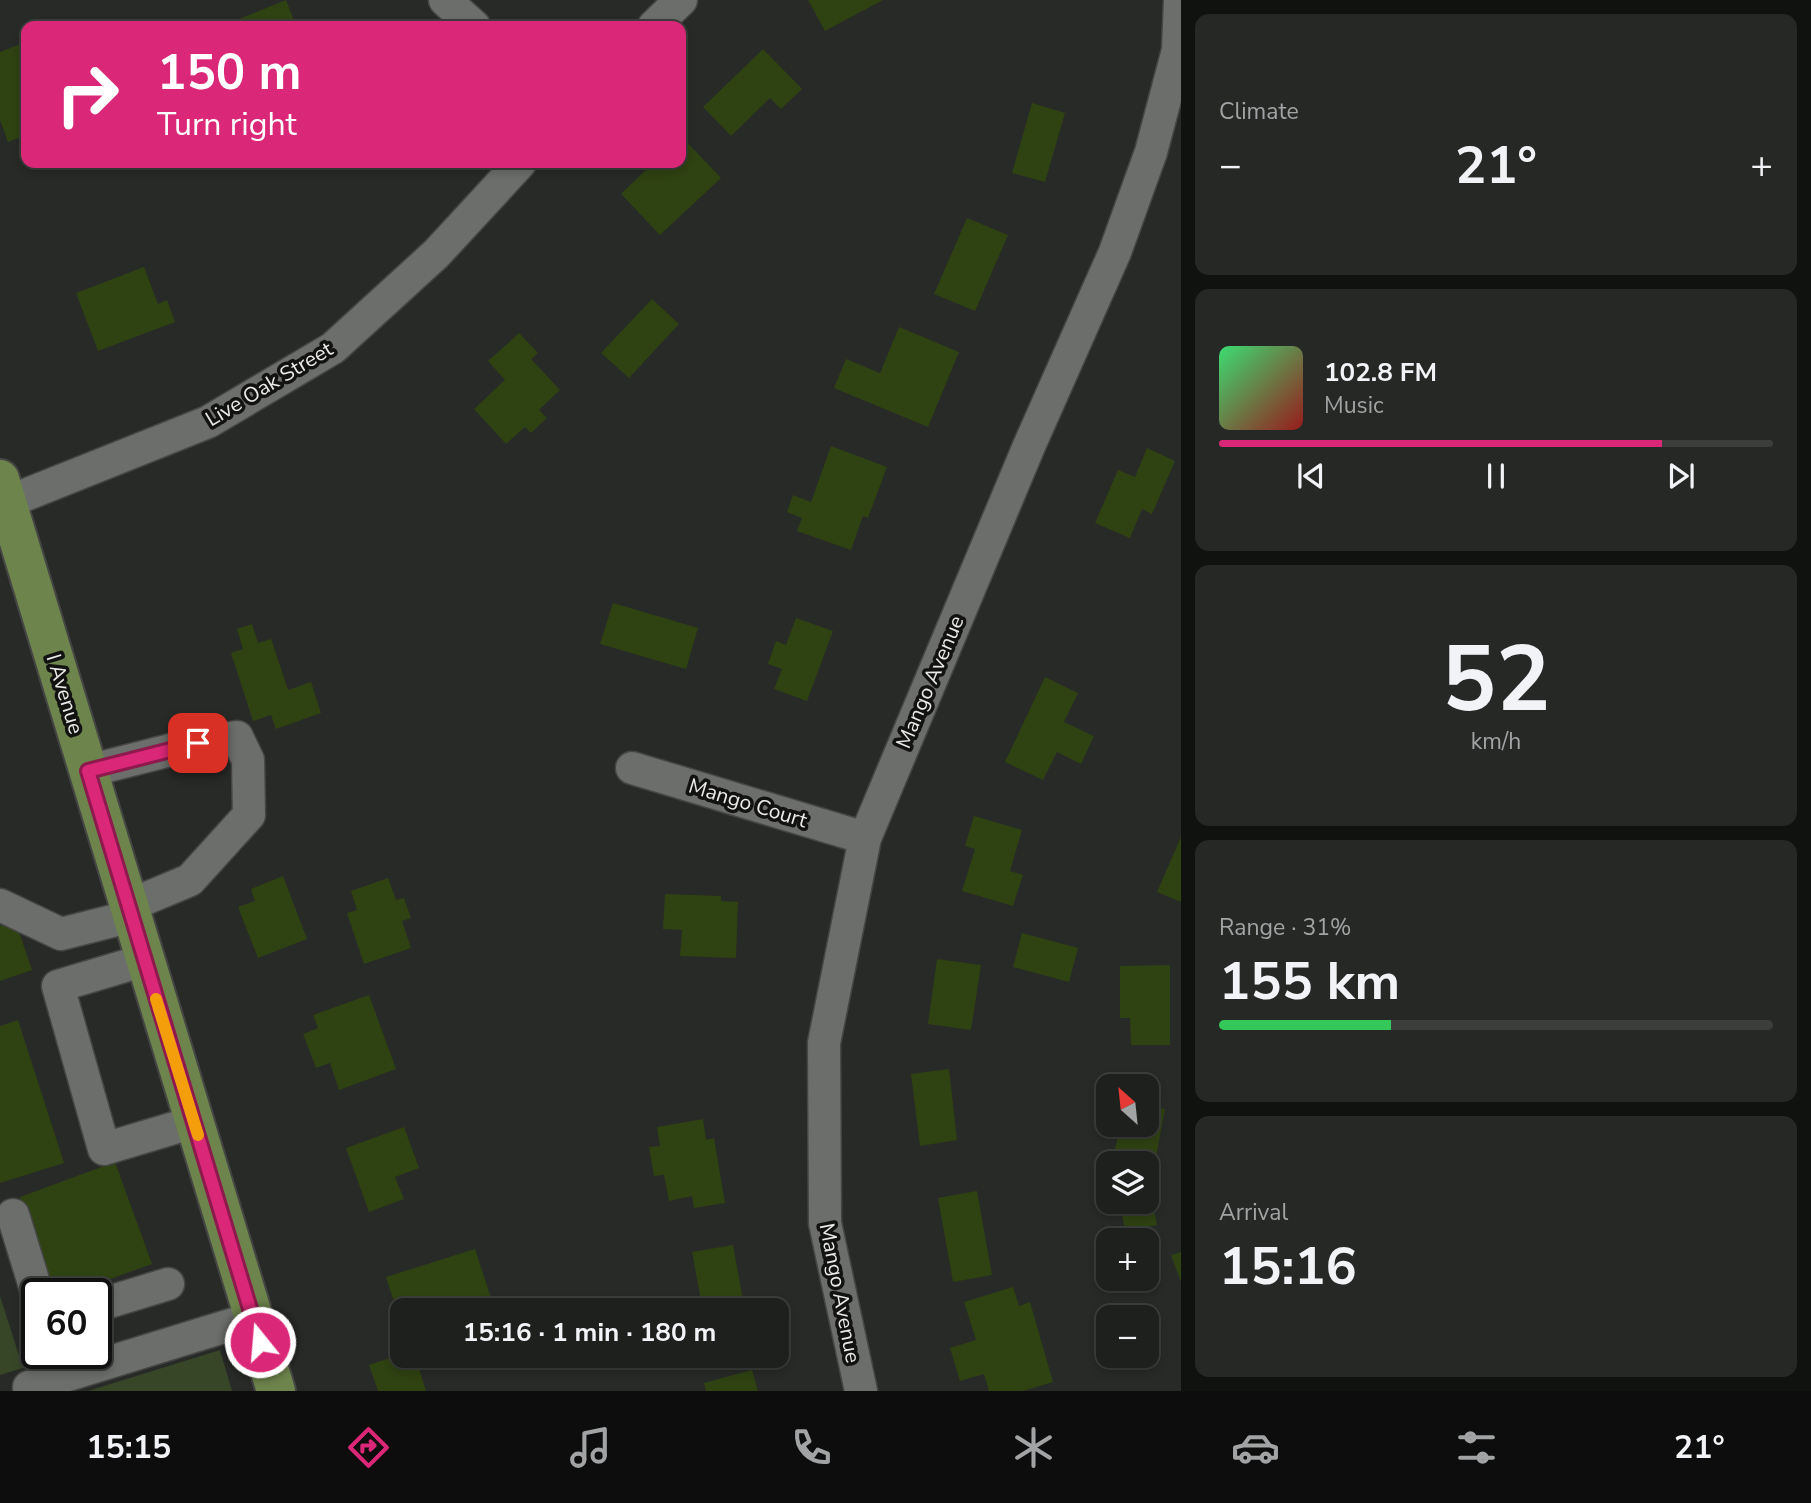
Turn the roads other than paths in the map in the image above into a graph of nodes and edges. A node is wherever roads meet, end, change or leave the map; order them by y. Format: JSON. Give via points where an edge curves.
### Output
{"nodes":[{"id":1,"x":445,"y":0,"type":"edge"},
{"id":2,"x":681,"y":0,"type":"edge"},
{"id":3,"x":1180,"y":0,"type":"edge"},
{"id":4,"x":468,"y":21,"type":"edge"},
{"id":5,"x":659,"y":21,"type":"edge"},
{"id":6,"x":515,"y":168,"type":"edge"},
{"id":7,"x":2,"y":496,"type":"edge"},
{"id":8,"x":632,"y":768,"type":"dead end"},
{"id":9,"x":88,"y":771,"type":"junction"},
{"id":10,"x":865,"y":838,"type":"junction"},
{"id":11,"x":0,"y":905,"type":"edge"},
{"id":12,"x":130,"y":911,"type":"junction"},
{"id":13,"x":145,"y":960,"type":"junction"},
{"id":14,"x":194,"y":1122,"type":"junction"},
{"id":15,"x":13,"y":1215,"type":"dead end"},
{"id":16,"x":32,"y":1278,"type":"edge"},
{"id":17,"x":168,"y":1284,"type":"dead end"},
{"id":18,"x":112,"y":1301,"type":"edge"},
{"id":19,"x":253,"y":1318,"type":"junction"},
{"id":20,"x":112,"y":1351,"type":"edge"},
{"id":21,"x":52,"y":1369,"type":"edge"},
{"id":22,"x":29,"y":1387,"type":"dead end"},
{"id":23,"x":276,"y":1391,"type":"edge"},
{"id":24,"x":861,"y":1391,"type":"edge"}],
"edges":[{"from":1,"to":4,"type":"street"},
{"from":2,"to":5,"type":"street"},
{"from":3,"to":10,"type":"street","name":"Mango Avenue","via":[[1178,50],[1151,152],[1115,252]]},
{"from":6,"to":7,"type":"street","name":"Live Oak Street","via":[[436,254],[333,348],[208,422]]},
{"from":7,"to":9,"type":"main road","name":"I Avenue"},
{"from":8,"to":10,"type":"street","name":"Mango Court"},
{"from":9,"to":12,"type":"main road","name":"I Avenue"},
{"from":9,"to":12,"type":"street","via":[[237,737],[248,760],[249,815],[190,880]]},
{"from":10,"to":24,"type":"street","name":"Mango Avenue","via":[[824,1043],[825,1223]]},
{"from":11,"to":12,"type":"street","via":[[61,934]]},
{"from":12,"to":13,"type":"main road","name":"I Avenue"},
{"from":13,"to":14,"type":"main road","name":"I Avenue"},
{"from":13,"to":14,"type":"street","via":[[58,986],[104,1149]]},
{"from":14,"to":19,"type":"main road","name":"I Avenue"},
{"from":15,"to":16,"type":"street"},
{"from":17,"to":18,"type":"street"},
{"from":19,"to":20,"type":"street"},
{"from":19,"to":23,"type":"main road","name":"I Avenue"},
{"from":21,"to":22,"type":"street"}]}
